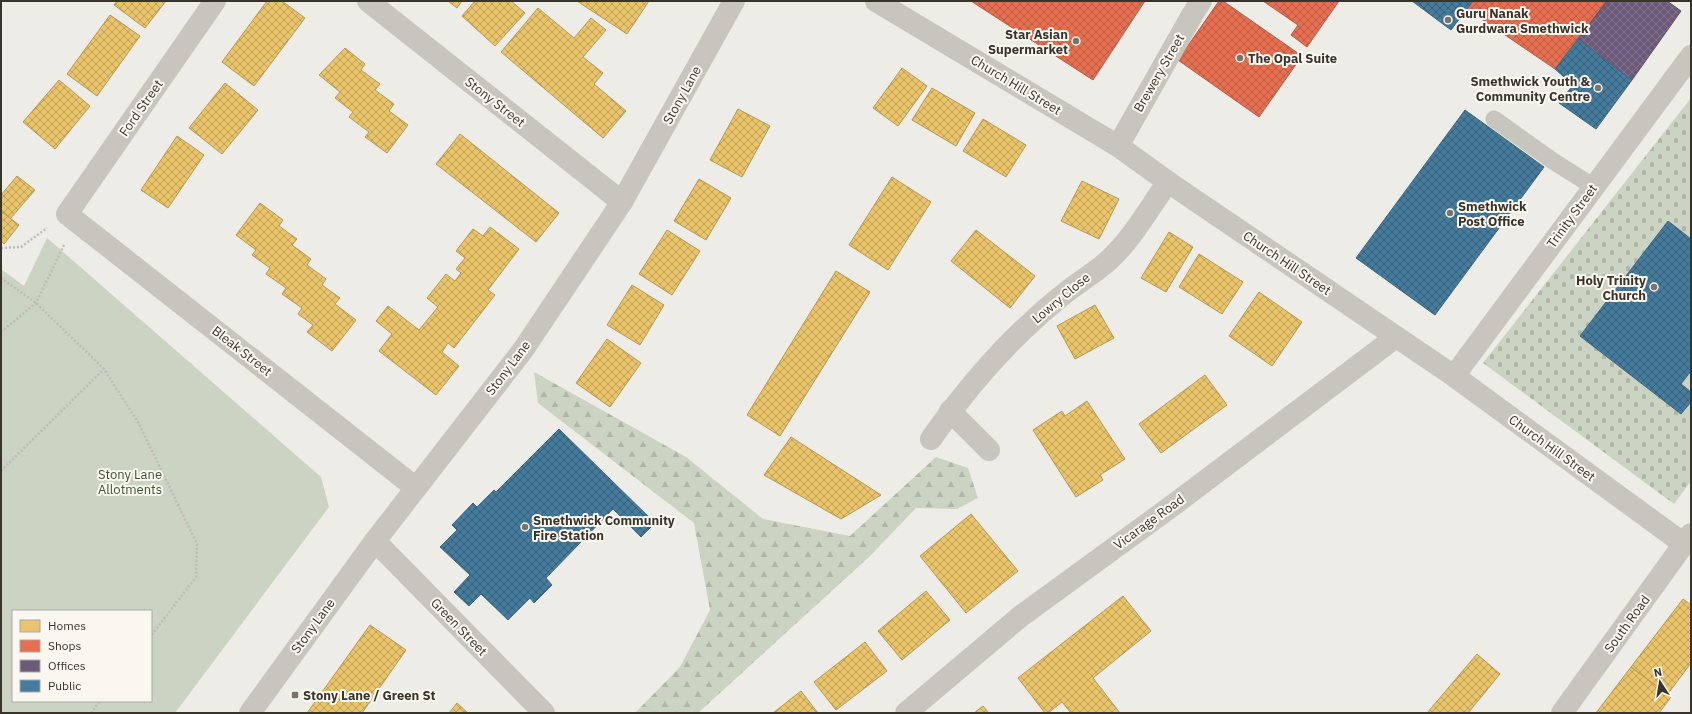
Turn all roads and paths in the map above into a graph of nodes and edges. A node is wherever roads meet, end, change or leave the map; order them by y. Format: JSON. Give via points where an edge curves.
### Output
{"nodes":[{"id":1,"x":215,"y":1,"type":"edge"},
{"id":2,"x":368,"y":1,"type":"edge"},
{"id":3,"x":734,"y":1,"type":"edge"},
{"id":4,"x":876,"y":1,"type":"edge"},
{"id":5,"x":1196,"y":9,"type":"edge"},
{"id":6,"x":1691,"y":56,"type":"edge"},
{"id":7,"x":1494,"y":119,"type":"dead end"},
{"id":8,"x":1118,"y":146,"type":"junction"},
{"id":9,"x":1168,"y":182,"type":"junction"},
{"id":10,"x":1594,"y":187,"type":"junction"},
{"id":11,"x":622,"y":202,"type":"junction"},
{"id":12,"x":71,"y":218,"type":"junction"},
{"id":13,"x":1,"y":248,"type":"edge"},
{"id":14,"x":1,"y":278,"type":"edge"},
{"id":15,"x":36,"y":303,"type":"junction"},
{"id":16,"x":1,"y":332,"type":"edge"},
{"id":17,"x":1396,"y":337,"type":"junction"},
{"id":18,"x":104,"y":369,"type":"junction"},
{"id":19,"x":1454,"y":376,"type":"junction"},
{"id":20,"x":950,"y":411,"type":"junction"},
{"id":21,"x":931,"y":439,"type":"dead end"},
{"id":22,"x":989,"y":450,"type":"dead end"},
{"id":23,"x":1,"y":471,"type":"edge"},
{"id":24,"x":416,"y":488,"type":"junction"},
{"id":25,"x":1688,"y":539,"type":"edge"},
{"id":26,"x":375,"y":541,"type":"junction"},
{"id":27,"x":152,"y":635,"type":"edge"},
{"id":28,"x":99,"y":702,"type":"edge"},
{"id":29,"x":91,"y":713,"type":"edge"},
{"id":30,"x":250,"y":713,"type":"edge"},
{"id":31,"x":544,"y":713,"type":"edge"},
{"id":32,"x":906,"y":713,"type":"edge"},
{"id":33,"x":1562,"y":713,"type":"edge"}],
"edges":[{"from":1,"to":12,"type":"street","name":"Ford Street"},
{"from":2,"to":11,"type":"street","name":"Stony Street"},
{"from":3,"to":11,"type":"street","name":"Stony Lane"},
{"from":4,"to":8,"type":"street","name":"Church Hill Street"},
{"from":5,"to":8,"type":"street","name":"Brewery Street"},
{"from":6,"to":10,"type":"street","name":"Trinity Street"},
{"from":7,"to":10,"type":"lane"},
{"from":8,"to":9,"type":"street","name":"Church Hill Street"},
{"from":9,"to":17,"type":"street","name":"Church Hill Street"},
{"from":9,"to":20,"type":"street","name":"Lowry Close","via":[[1132,234],[1109,260],[1058,298],[1004,349]]},
{"from":10,"to":19,"type":"street","name":"Trinity Street"},
{"from":11,"to":24,"type":"street","name":"Stony Lane","via":[[523,350]]},
{"from":12,"to":13,"type":"path","via":[[21,246]]},
{"from":12,"to":15,"type":"path"},
{"from":12,"to":24,"type":"street","name":"Bleak Street"},
{"from":14,"to":15,"type":"path"},
{"from":15,"to":16,"type":"path"},
{"from":15,"to":18,"type":"path"},
{"from":17,"to":19,"type":"street","name":"Church Hill Street"},
{"from":17,"to":32,"type":"street","name":"Vicarage Road","via":[[1021,616]]},
{"from":18,"to":23,"type":"path"},
{"from":18,"to":27,"type":"path","via":[[139,424],[197,544],[196,577]]},
{"from":19,"to":25,"type":"street","name":"Church Hill Street"},
{"from":20,"to":21,"type":"street","name":"Lowry Close"},
{"from":20,"to":22,"type":"street"},
{"from":24,"to":26,"type":"street","name":"Stony Lane"},
{"from":25,"to":33,"type":"street","name":"South Road"},
{"from":26,"to":30,"type":"street","name":"Stony Lane"},
{"from":26,"to":31,"type":"street","name":"Green Street"},
{"from":28,"to":29,"type":"path"}]}
